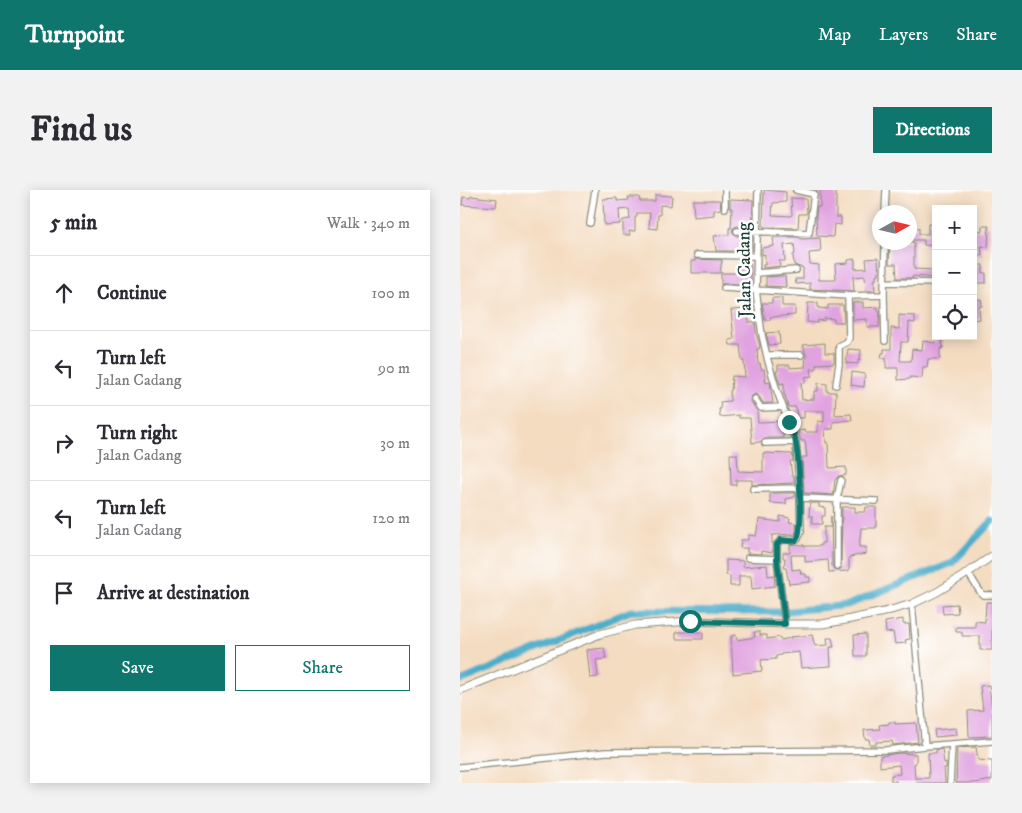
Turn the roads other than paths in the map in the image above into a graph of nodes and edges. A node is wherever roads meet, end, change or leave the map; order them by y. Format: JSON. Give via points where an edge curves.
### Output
{"nodes":[{"id":1,"x":595,"y":190,"type":"edge"},
{"id":2,"x":724,"y":190,"type":"edge"},
{"id":3,"x":758,"y":190,"type":"edge"},
{"id":4,"x":796,"y":190,"type":"edge"},
{"id":5,"x":886,"y":190,"type":"edge"},
{"id":6,"x":885,"y":205,"type":"edge"},
{"id":7,"x":725,"y":208,"type":"dead end"},
{"id":8,"x":590,"y":223,"type":"dead end"},
{"id":9,"x":737,"y":232,"type":"dead end"},
{"id":10,"x":758,"y":232,"type":"junction"},
{"id":11,"x":885,"y":250,"type":"edge"},
{"id":12,"x":697,"y":255,"type":"dead end"},
{"id":13,"x":756,"y":256,"type":"junction"},
{"id":14,"x":796,"y":270,"type":"dead end"},
{"id":15,"x":756,"y":273,"type":"junction"},
{"id":16,"x":885,"y":282,"type":"junction"},
{"id":17,"x":932,"y":283,"type":"edge"},
{"id":18,"x":724,"y":288,"type":"dead end"},
{"id":19,"x":756,"y":290,"type":"junction"},
{"id":20,"x":884,"y":295,"type":"junction"},
{"id":21,"x":848,"y":296,"type":"junction"},
{"id":22,"x":885,"y":341,"type":"dead end"},
{"id":23,"x":766,"y":355,"type":"junction"},
{"id":24,"x":801,"y":355,"type":"dead end"},
{"id":25,"x":836,"y":385,"type":"dead end"},
{"id":26,"x":755,"y":400,"type":"dead end"},
{"id":27,"x":783,"y":407,"type":"junction"},
{"id":28,"x":796,"y":442,"type":"junction"},
{"id":29,"x":765,"y":443,"type":"dead end"},
{"id":30,"x":841,"y":480,"type":"dead end"},
{"id":31,"x":800,"y":488,"type":"junction"},
{"id":32,"x":753,"y":489,"type":"dead end"},
{"id":33,"x":800,"y":498,"type":"junction"},
{"id":34,"x":837,"y":499,"type":"junction"},
{"id":35,"x":876,"y":501,"type":"dead end"},
{"id":36,"x":992,"y":556,"type":"edge"},
{"id":37,"x":748,"y":558,"type":"dead end"},
{"id":38,"x":777,"y":559,"type":"junction"},
{"id":39,"x":837,"y":566,"type":"dead end"},
{"id":40,"x":968,"y":573,"type":"junction"},
{"id":41,"x":992,"y":595,"type":"edge"},
{"id":42,"x":912,"y":604,"type":"junction"},
{"id":43,"x":785,"y":621,"type":"junction"},
{"id":44,"x":460,"y":690,"type":"edge"},
{"id":45,"x":992,"y":740,"type":"edge"},
{"id":46,"x":952,"y":744,"type":"junction"},
{"id":47,"x":925,"y":746,"type":"junction"},
{"id":48,"x":460,"y":767,"type":"edge"},
{"id":49,"x":950,"y":783,"type":"edge"}],
"edges":[{"from":1,"to":8,"type":"street"},
{"from":2,"to":7,"type":"street"},
{"from":3,"to":10,"type":"street","name":"Jalan Cadang"},
{"from":4,"to":10,"type":"street","via":[[814,194],[809,232]]},
{"from":5,"to":6,"type":"street"},
{"from":9,"to":10,"type":"street"},
{"from":10,"to":13,"type":"street","name":"Jalan Cadang"},
{"from":11,"to":16,"type":"street"},
{"from":12,"to":13,"type":"street"},
{"from":13,"to":15,"type":"street","name":"Jalan Cadang"},
{"from":14,"to":15,"type":"street"},
{"from":15,"to":19,"type":"street","name":"Jalan Cadang"},
{"from":16,"to":17,"type":"street"},
{"from":16,"to":20,"type":"street"},
{"from":18,"to":19,"type":"street"},
{"from":19,"to":21,"type":"street"},
{"from":19,"to":23,"type":"street","name":"Jalan Cadang"},
{"from":20,"to":21,"type":"street"},
{"from":20,"to":22,"type":"street"},
{"from":21,"to":25,"type":"street","via":[[849,338],[839,346]]},
{"from":23,"to":24,"type":"street"},
{"from":23,"to":27,"type":"street","name":"Jalan Cadang"},
{"from":26,"to":27,"type":"street","via":[[761,408]]},
{"from":27,"to":28,"type":"street","name":"Jalan Cadang"},
{"from":28,"to":29,"type":"street"},
{"from":28,"to":31,"type":"street","name":"Jalan Cadang"},
{"from":30,"to":34,"type":"street"},
{"from":31,"to":32,"type":"street"},
{"from":31,"to":33,"type":"street","name":"Jalan Cadang"},
{"from":33,"to":34,"type":"street"},
{"from":33,"to":38,"type":"street","name":"Jalan Cadang","via":[[798,539],[779,541]]},
{"from":34,"to":35,"type":"street"},
{"from":34,"to":39,"type":"street"},
{"from":36,"to":40,"type":"street"},
{"from":37,"to":38,"type":"street"},
{"from":38,"to":43,"type":"street"},
{"from":40,"to":41,"type":"street","via":[[983,595]]},
{"from":40,"to":42,"type":"street"},
{"from":42,"to":43,"type":"street","via":[[822,624]]},
{"from":42,"to":47,"type":"street"},
{"from":43,"to":44,"type":"street","via":[[690,621],[635,626],[600,634]]},
{"from":45,"to":46,"type":"street"},
{"from":46,"to":47,"type":"street"},
{"from":46,"to":49,"type":"street"},
{"from":47,"to":48,"type":"street","via":[[886,750],[606,752]]}]}
